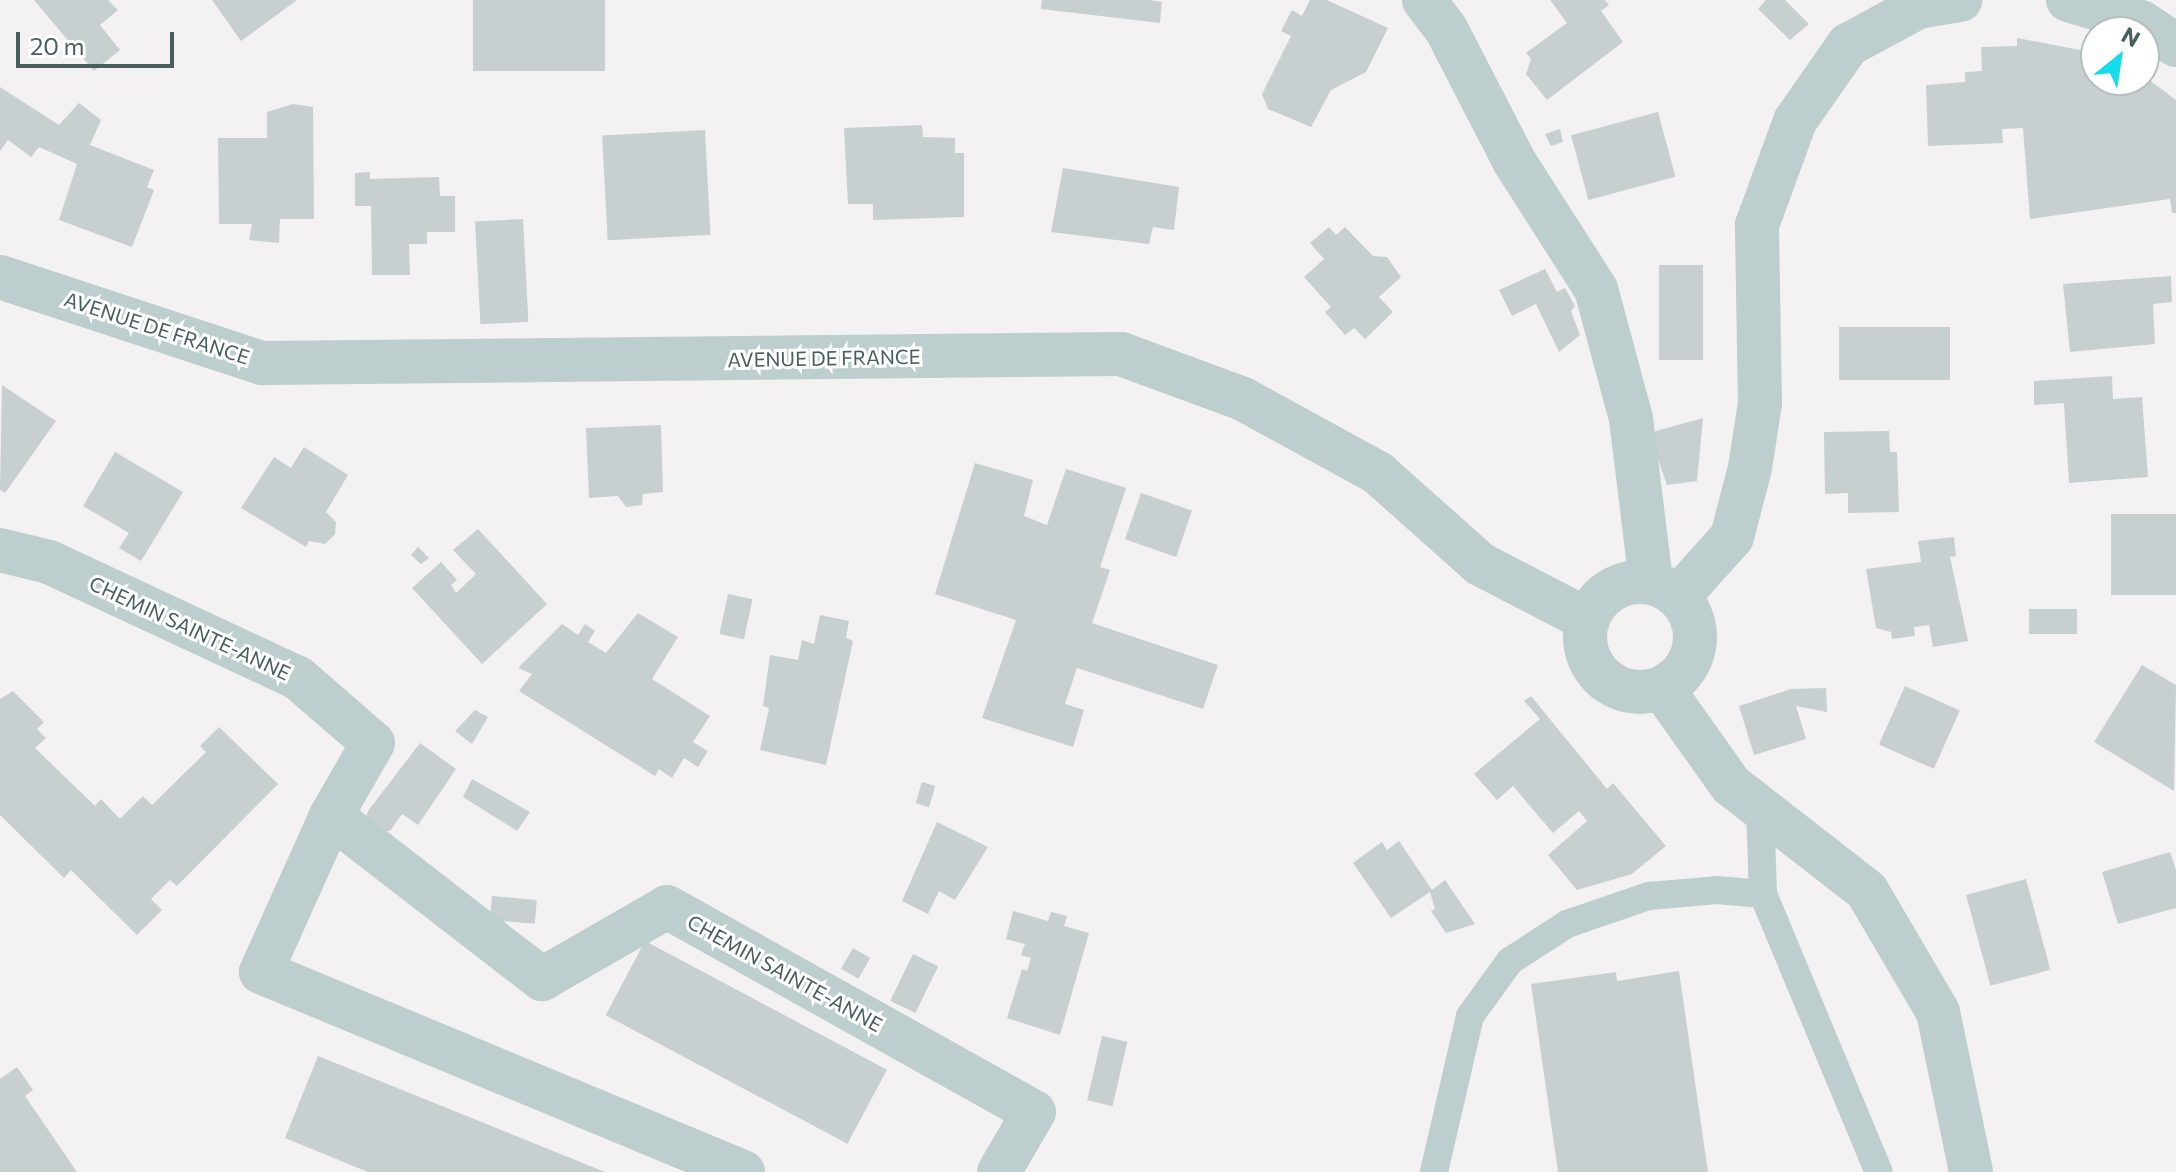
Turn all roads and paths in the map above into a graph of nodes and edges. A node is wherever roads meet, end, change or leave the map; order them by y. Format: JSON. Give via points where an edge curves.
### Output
{"nodes":[{"id":1,"x":1960,"y":0,"type":"edge"},
{"id":2,"x":2068,"y":0,"type":"edge"},
{"id":3,"x":1442,"y":10,"type":"edge"},
{"id":4,"x":2176,"y":45,"type":"edge"},
{"id":5,"x":0,"y":277,"type":"edge"},
{"id":6,"x":0,"y":550,"type":"edge"},
{"id":7,"x":1665,"y":589,"type":"junction"},
{"id":8,"x":1586,"y":619,"type":"junction"},
{"id":9,"x":1662,"y":688,"type":"junction"},
{"id":10,"x":1760,"y":807,"type":"junction"},
{"id":11,"x":331,"y":816,"type":"junction"},
{"id":12,"x":1763,"y":894,"type":"junction"},
{"id":13,"x":743,"y":1172,"type":"edge"},
{"id":14,"x":999,"y":1172,"type":"edge"},
{"id":15,"x":1434,"y":1172,"type":"edge"},
{"id":16,"x":1879,"y":1172,"type":"edge"},
{"id":17,"x":1971,"y":1172,"type":"edge"}],
"edges":[{"from":1,"to":7,"type":"street","via":[[1918,7],[1848,45],[1795,121],[1757,225],[1760,403],[1732,537]]},
{"from":2,"to":4,"type":"street","via":[[2141,22]]},
{"from":3,"to":7,"type":"street","via":[[1514,161],[1596,289],[1631,419]]},
{"from":5,"to":8,"type":"street","name":"AVENUE DE FRANCE","via":[[262,363],[1121,354],[1243,399],[1378,473],[1480,564]]},
{"from":6,"to":11,"type":"street","name":"CHEMIN SAINTE-ANNE","via":[[49,562],[298,678],[373,743]]},
{"from":7,"to":8,"type":"street","via":[[1623,583],[1597,600]]},
{"from":7,"to":9,"type":"street","via":[[1694,625],[1692,656],[1678,678]]},
{"from":8,"to":9,"type":"street","via":[[1586,652],[1601,677],[1628,692]]},
{"from":9,"to":10,"type":"street","via":[[1731,785]]},
{"from":10,"to":12,"type":"lane"},
{"from":10,"to":17,"type":"street","via":[[1867,891],[1938,1012]]},
{"from":11,"to":13,"type":"street","name":"CHEMIN SAINTE-ANNE","via":[[261,972]]},
{"from":11,"to":14,"type":"street","name":"CHEMIN SAINTE-ANNE","via":[[542,979],[667,907],[1034,1112]]},
{"from":12,"to":15,"type":"lane","via":[[1717,890],[1649,896],[1567,924],[1510,961],[1470,1016]]},
{"from":12,"to":16,"type":"lane"}]}
